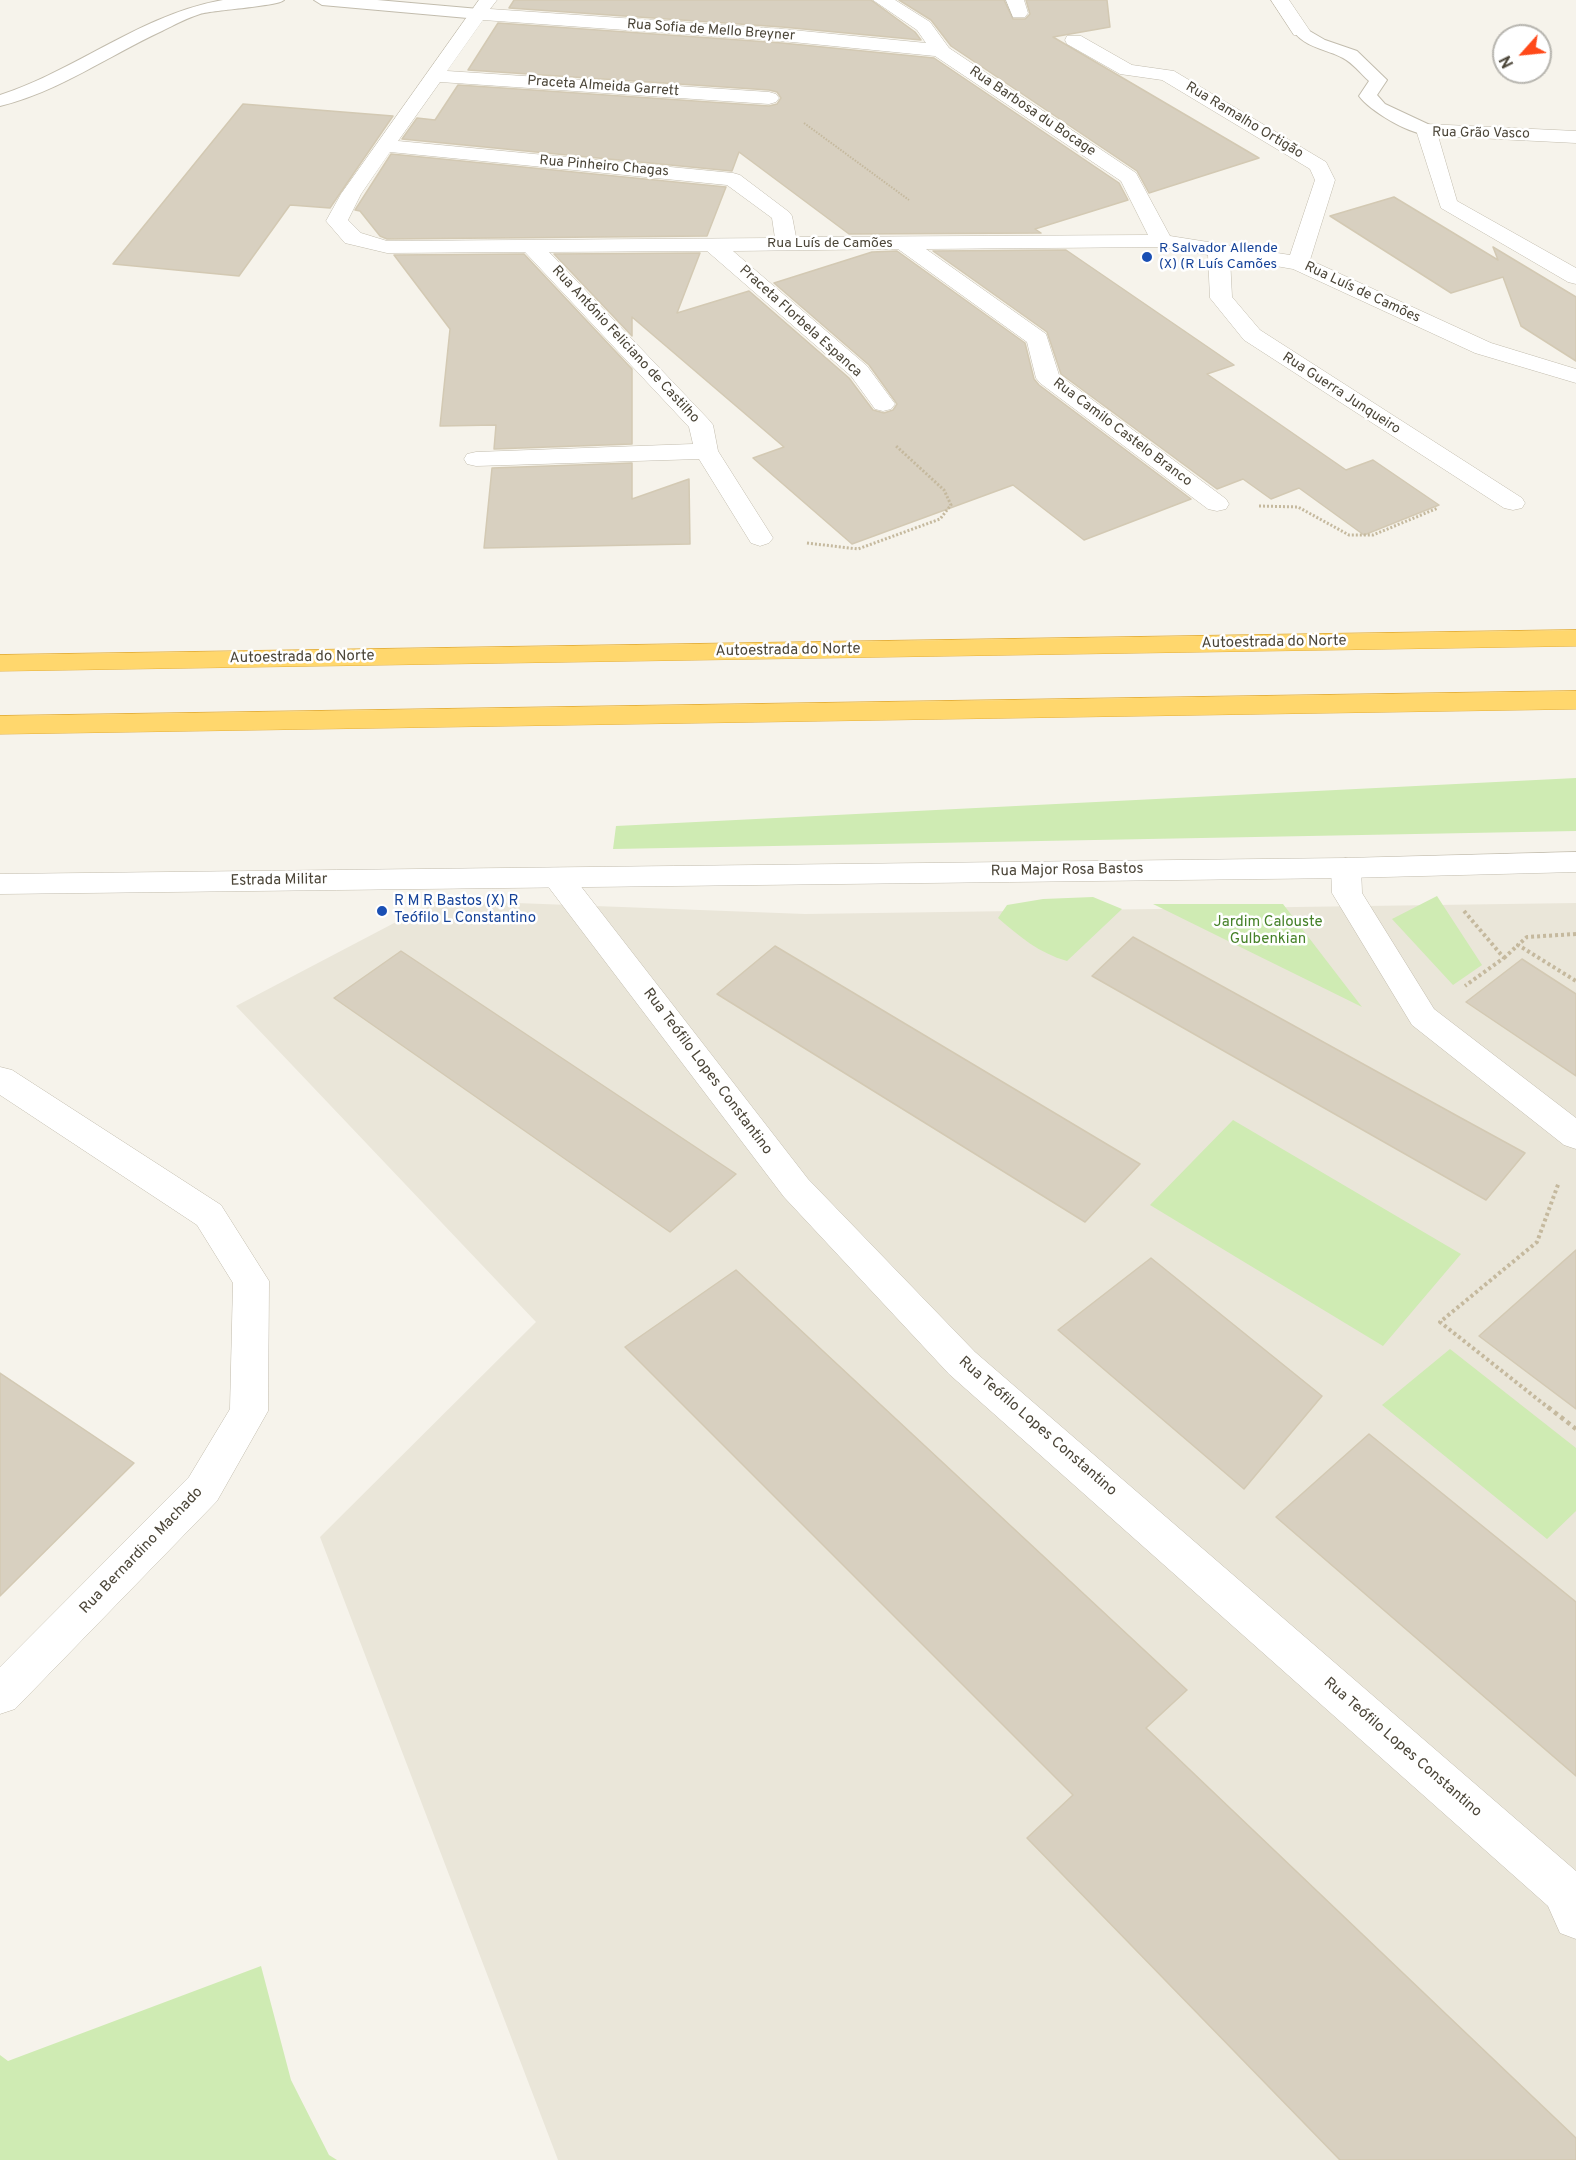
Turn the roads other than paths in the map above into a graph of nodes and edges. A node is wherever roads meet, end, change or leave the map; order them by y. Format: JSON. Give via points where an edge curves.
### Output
{"nodes":[{"id":1,"x":276,"y":0,"type":"edge"},
{"id":2,"x":322,"y":0,"type":"edge"},
{"id":3,"x":882,"y":0,"type":"edge"},
{"id":4,"x":1280,"y":0,"type":"edge"},
{"id":5,"x":484,"y":7,"type":"edge"},
{"id":6,"x":1301,"y":32,"type":"joint"},
{"id":7,"x":1074,"y":40,"type":"dead end"},
{"id":8,"x":942,"y":52,"type":"junction"},
{"id":9,"x":436,"y":76,"type":"junction"},
{"id":10,"x":769,"y":98,"type":"road end"},
{"id":11,"x":0,"y":101,"type":"edge"},
{"id":12,"x":1426,"y":130,"type":"junction"},
{"id":13,"x":1576,"y":137,"type":"edge"},
{"id":14,"x":386,"y":146,"type":"junction"},
{"id":15,"x":1162,"y":241,"type":"junction"},
{"id":16,"x":786,"y":243,"type":"junction"},
{"id":17,"x":903,"y":243,"type":"junction"},
{"id":18,"x":713,"y":244,"type":"junction"},
{"id":19,"x":531,"y":246,"type":"junction"},
{"id":20,"x":1219,"y":250,"type":"junction"},
{"id":21,"x":1298,"y":263,"type":"junction"},
{"id":22,"x":1576,"y":277,"type":"edge"},
{"id":23,"x":1576,"y":376,"type":"edge"},
{"id":24,"x":882,"y":404,"type":"road end"},
{"id":25,"x":706,"y":451,"type":"junction"},
{"id":26,"x":476,"y":459,"type":"dead end"},
{"id":27,"x":1513,"y":503,"type":"dead end"},
{"id":28,"x":1217,"y":504,"type":"road end"},
{"id":29,"x":759,"y":538,"type":"road end"},
{"id":30,"x":1576,"y":638,"type":"edge"},
{"id":31,"x":0,"y":663,"type":"edge"},
{"id":32,"x":1576,"y":700,"type":"edge"},
{"id":33,"x":0,"y":725,"type":"edge"},
{"id":34,"x":1576,"y":862,"type":"edge"},
{"id":35,"x":1346,"y":867,"type":"junction"},
{"id":36,"x":558,"y":878,"type":"junction"},
{"id":37,"x":0,"y":884,"type":"edge"},
{"id":38,"x":0,"y":1079,"type":"edge"},
{"id":39,"x":1576,"y":1136,"type":"edge"},
{"id":40,"x":0,"y":1695,"type":"edge"},
{"id":41,"x":1576,"y":1917,"type":"edge"}],
"edges":[{"from":1,"to":11,"type":"lane","via":[[240,2],[192,12],[38,87]]},
{"from":2,"to":5,"type":"lane"},
{"from":3,"to":8,"type":"street","name":"Rua Barbosa du Bocage","via":[[924,26]]},
{"from":4,"to":6,"type":"street"},
{"from":5,"to":8,"type":"street","name":"Rua Sofia de Mello Breyner"},
{"from":5,"to":9,"type":"street","name":"Rua Luís de Camões"},
{"from":6,"to":12,"type":"lane","via":[[1319,44],[1351,55],[1378,80],[1368,96],[1379,108]]},
{"from":7,"to":21,"type":"street","name":"Rua Ramalho Ortigão","via":[[1127,70],[1167,75],[1319,166],[1325,180]]},
{"from":8,"to":15,"type":"street","name":"Rua Barbosa du Bocage","via":[[1129,177]]},
{"from":9,"to":10,"type":"street","name":"Praceta Almeida Garrett"},
{"from":9,"to":14,"type":"street","name":"Rua Luís de Camões"},
{"from":12,"to":13,"type":"street","name":"Rua Grão Vasco"},
{"from":12,"to":22,"type":"street","name":"Rua Grão Vasco","via":[[1449,204]]},
{"from":14,"to":16,"type":"street","name":"Rua Pinheiro Chagas","via":[[733,179],[782,216]]},
{"from":14,"to":19,"type":"street","name":"Rua Luís de Camões","via":[[351,194],[337,221],[353,238],[387,247]]},
{"from":15,"to":17,"type":"street","name":"Rua Luís de Camões"},
{"from":15,"to":20,"type":"street","name":"Rua Luís de Camões"},
{"from":16,"to":17,"type":"street","name":"Rua Luís de Camões"},
{"from":16,"to":18,"type":"street","name":"Rua Luís de Camões"},
{"from":17,"to":28,"type":"street","name":"Rua Camilo Castelo Branco","via":[[1038,339],[1048,378]]},
{"from":18,"to":19,"type":"street","name":"Rua Luís de Camões"},
{"from":18,"to":24,"type":"street","name":"Praceta Florbela Espanca","via":[[859,371]]},
{"from":19,"to":25,"type":"street","name":"Rua António Feliciano de Castilho","via":[[701,425]]},
{"from":20,"to":21,"type":"street","name":"Rua Luís de Camões"},
{"from":20,"to":27,"type":"street","name":"Rua Guerra Junqueiro","via":[[1221,298],[1252,335]]},
{"from":21,"to":23,"type":"street","name":"Rua Luís de Camões","via":[[1483,348]]},
{"from":25,"to":26,"type":"street"},
{"from":25,"to":29,"type":"street","name":"Rua António Feliciano de Castilho"},
{"from":30,"to":31,"type":"highway","name":"Autoestrada do Norte"},
{"from":32,"to":33,"type":"highway"},
{"from":34,"to":35,"type":"street","name":"Rua Major Rosa Bastos"},
{"from":35,"to":36,"type":"street","name":"Rua Major Rosa Bastos"},
{"from":35,"to":39,"type":"street","via":[[1347,893],[1423,1017]]},
{"from":36,"to":37,"type":"street","name":"Estrada Militar"},
{"from":36,"to":41,"type":"street","name":"Rua Teófilo Lopes Constantino","via":[[796,1188],[962,1363],[1564,1890]]},
{"from":38,"to":40,"type":"street","name":"Rua Bernardino Machado","via":[[209,1215],[251,1281],[249,1411],[203,1489]]}]}
